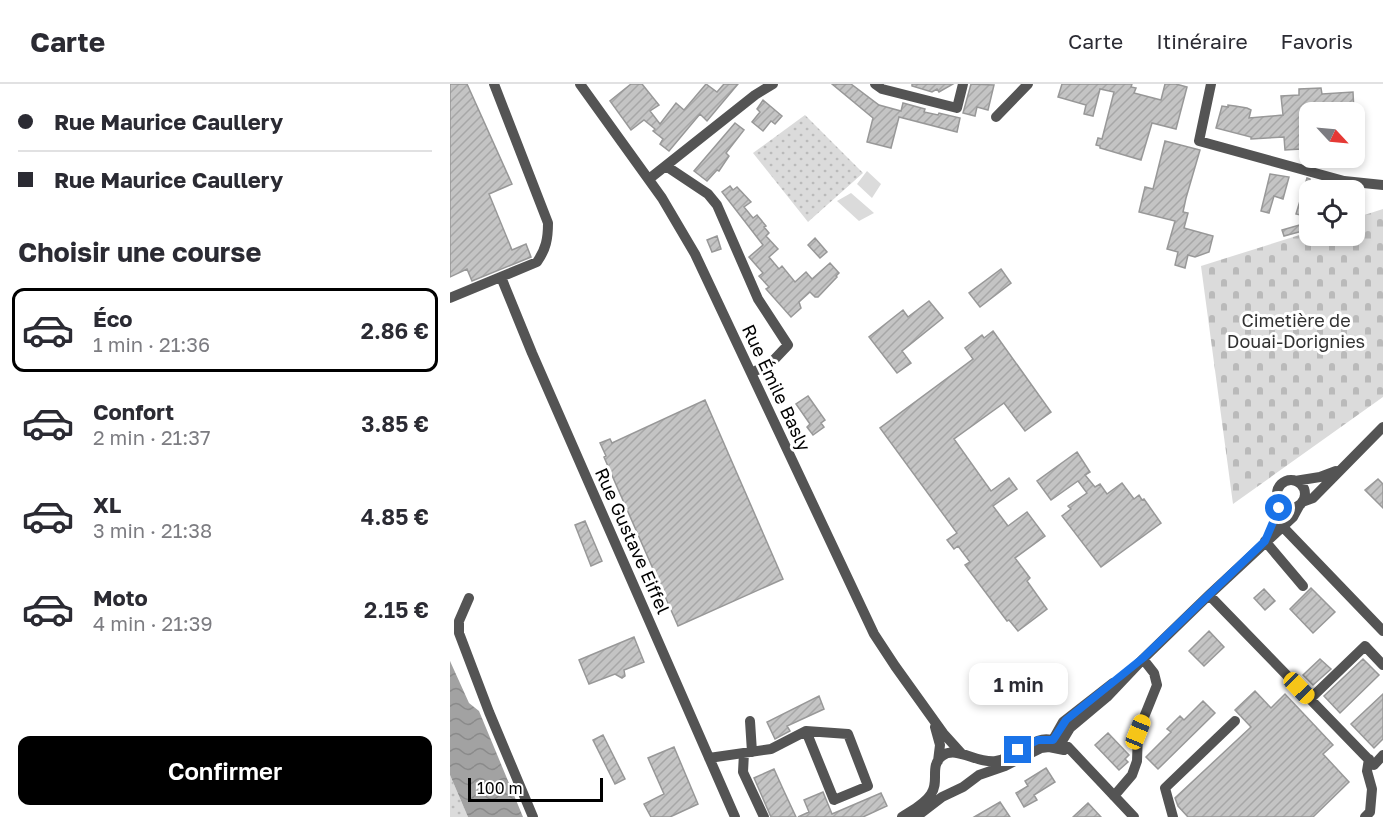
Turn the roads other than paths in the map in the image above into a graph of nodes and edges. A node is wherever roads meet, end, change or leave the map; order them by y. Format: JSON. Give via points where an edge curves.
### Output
{"nodes":[{"id":1,"x":494,"y":84,"type":"edge"},
{"id":2,"x":580,"y":84,"type":"edge"},
{"id":3,"x":773,"y":84,"type":"edge"},
{"id":4,"x":875,"y":84,"type":"edge"},
{"id":5,"x":963,"y":84,"type":"edge"},
{"id":6,"x":1028,"y":84,"type":"edge"},
{"id":7,"x":1211,"y":84,"type":"edge"},
{"id":8,"x":996,"y":117,"type":"dead end"},
{"id":9,"x":666,"y":166,"type":"junction"},
{"id":10,"x":649,"y":178,"type":"junction"},
{"id":11,"x":1383,"y":185,"type":"edge"},
{"id":12,"x":501,"y":276,"type":"junction"},
{"id":13,"x":450,"y":298,"type":"edge"},
{"id":14,"x":751,"y":373,"type":"junction"},
{"id":15,"x":1381,"y":432,"type":"edge"},
{"id":16,"x":1339,"y":469,"type":"junction"},
{"id":17,"x":1294,"y":481,"type":"junction"},
{"id":18,"x":1279,"y":502,"type":"junction"},
{"id":19,"x":1301,"y":504,"type":"junction"},
{"id":20,"x":1279,"y":524,"type":"junction"},
{"id":21,"x":1265,"y":541,"type":"junction"},
{"id":22,"x":1303,"y":586,"type":"dead end"},
{"id":23,"x":1209,"y":595,"type":"junction"},
{"id":24,"x":469,"y":598,"type":"dead end"},
{"id":25,"x":1383,"y":631,"type":"edge"},
{"id":26,"x":1143,"y":658,"type":"junction"},
{"id":27,"x":1383,"y":665,"type":"edge"},
{"id":28,"x":1310,"y":699,"type":"junction"},
{"id":29,"x":930,"y":713,"type":"junction"},
{"id":30,"x":750,"y":721,"type":"dead end"},
{"id":31,"x":1235,"y":721,"type":"dead end"},
{"id":32,"x":806,"y":732,"type":"junction"},
{"id":33,"x":1055,"y":745,"type":"junction"},
{"id":34,"x":748,"y":752,"type":"junction"},
{"id":35,"x":964,"y":755,"type":"junction"},
{"id":36,"x":1383,"y":755,"type":"edge"},
{"id":37,"x":709,"y":758,"type":"junction"},
{"id":38,"x":1368,"y":759,"type":"junction"},
{"id":39,"x":938,"y":761,"type":"junction"},
{"id":40,"x":936,"y":778,"type":"junction"},
{"id":41,"x":969,"y":782,"type":"junction"},
{"id":42,"x":955,"y":790,"type":"junction"},
{"id":43,"x":1114,"y":796,"type":"junction"},
{"id":44,"x":533,"y":817,"type":"edge"},
{"id":45,"x":734,"y":817,"type":"edge"},
{"id":46,"x":764,"y":817,"type":"edge"},
{"id":47,"x":902,"y":817,"type":"edge"},
{"id":48,"x":916,"y":817,"type":"edge"},
{"id":49,"x":1134,"y":817,"type":"edge"},
{"id":50,"x":1173,"y":817,"type":"edge"},
{"id":51,"x":1365,"y":817,"type":"edge"}],
"edges":[{"from":1,"to":12,"type":"street","via":[[548,223],[544,252],[537,262]]},
{"from":2,"to":10,"type":"street","name":"Rue Émile Basly"},
{"from":3,"to":9,"type":"street"},
{"from":4,"to":5,"type":"street","via":[[957,108]]},
{"from":6,"to":8,"type":"street"},
{"from":7,"to":11,"type":"street","via":[[1199,141],[1344,181]]},
{"from":9,"to":10,"type":"street"},
{"from":9,"to":14,"type":"street","name":"Rue Émile Basly","via":[[708,194],[717,205],[758,299],[788,345],[770,364]]},
{"from":10,"to":14,"type":"street","name":"Rue Émile Basly","via":[[695,254]]},
{"from":12,"to":13,"type":"street"},
{"from":12,"to":37,"type":"street","name":"Rue Gustave Eiffel"},
{"from":14,"to":29,"type":"street","name":"Rue Émile Basly","via":[[868,622]]},
{"from":15,"to":16,"type":"street"},
{"from":16,"to":17,"type":"street"},
{"from":16,"to":19,"type":"street","via":[[1313,498]]},
{"from":17,"to":18,"type":"street","via":[[1279,486]]},
{"from":17,"to":19,"type":"street","via":[[1304,489]]},
{"from":18,"to":19,"type":"street","via":[[1288,508]]},
{"from":18,"to":20,"type":"street"},
{"from":19,"to":20,"type":"street","via":[[1294,516]]},
{"from":20,"to":21,"type":"street"},
{"from":20,"to":25,"type":"street"},
{"from":21,"to":22,"type":"street"},
{"from":21,"to":23,"type":"street"},
{"from":23,"to":26,"type":"street"},
{"from":23,"to":28,"type":"street"},
{"from":24,"to":44,"type":"street","via":[[459,621],[459,633]]},
{"from":26,"to":33,"type":"street"},
{"from":26,"to":43,"type":"street","via":[[1157,685],[1138,732],[1132,775]]},
{"from":27,"to":28,"type":"street","via":[[1365,646]]},
{"from":28,"to":38,"type":"street"},
{"from":29,"to":35,"type":"street","name":"Rue Émile Basly","via":[[947,739]]},
{"from":29,"to":39,"type":"street","name":"Rue Émile Basly","via":[[939,741]]},
{"from":30,"to":34,"type":"street"},
{"from":31,"to":50,"type":"street","via":[[1165,788]]},
{"from":32,"to":32,"type":"street","via":[[834,800],[868,786],[848,734]]},
{"from":32,"to":34,"type":"street","via":[[771,749]]},
{"from":33,"to":35,"type":"street","via":[[1034,741],[995,761]]},
{"from":33,"to":41,"type":"street"},
{"from":33,"to":43,"type":"street","via":[[1077,758]]},
{"from":34,"to":37,"type":"street"},
{"from":34,"to":46,"type":"street","via":[[743,772]]},
{"from":35,"to":39,"type":"street","via":[[947,753]]},
{"from":35,"to":41,"type":"street","via":[[972,767]]},
{"from":36,"to":38,"type":"street","via":[[1374,765]]},
{"from":37,"to":45,"type":"street","name":"Rue Gustave Eiffel"},
{"from":38,"to":51,"type":"street","via":[[1372,789],[1370,812]]},
{"from":39,"to":40,"type":"street"},
{"from":40,"to":42,"type":"street","via":[[942,786]]},
{"from":40,"to":47,"type":"street","via":[[929,798]]},
{"from":41,"to":42,"type":"street"},
{"from":42,"to":48,"type":"street"},
{"from":43,"to":49,"type":"street"}]}
